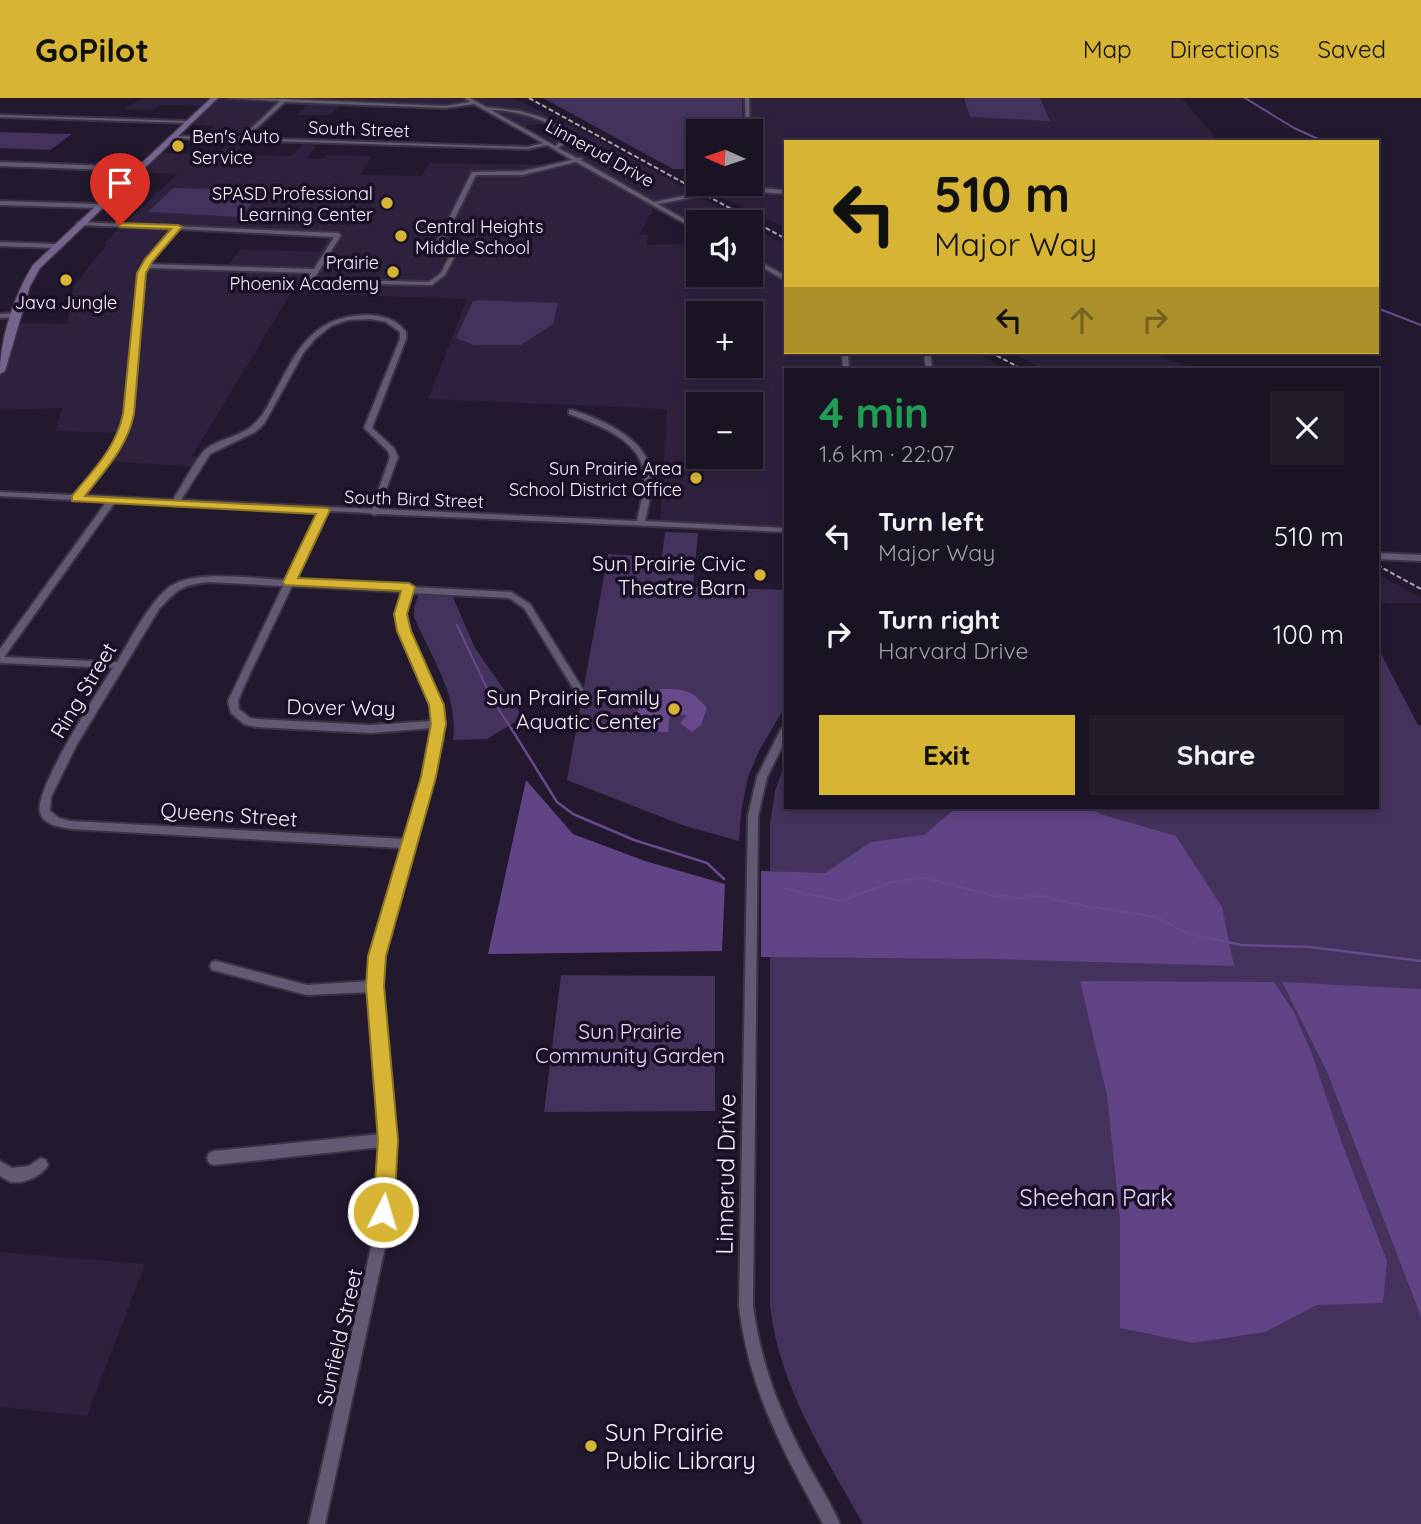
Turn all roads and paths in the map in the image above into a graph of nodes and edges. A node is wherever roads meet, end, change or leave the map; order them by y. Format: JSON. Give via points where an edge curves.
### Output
{"nodes":[{"id":1,"x":215,"y":98,"type":"edge"},
{"id":2,"x":229,"y":98,"type":"edge"},
{"id":3,"x":369,"y":98,"type":"edge"},
{"id":4,"x":467,"y":98,"type":"edge"},
{"id":5,"x":747,"y":98,"type":"edge"},
{"id":6,"x":285,"y":100,"type":"edge"},
{"id":7,"x":475,"y":102,"type":"junction"},
{"id":8,"x":410,"y":105,"type":"junction"},
{"id":9,"x":484,"y":108,"type":"junction"},
{"id":10,"x":0,"y":116,"type":"edge"},
{"id":11,"x":748,"y":119,"type":"edge"},
{"id":12,"x":188,"y":122,"type":"junction"},
{"id":13,"x":172,"y":137,"type":"junction"},
{"id":14,"x":242,"y":139,"type":"junction"},
{"id":15,"x":546,"y":144,"type":"junction"},
{"id":16,"x":555,"y":148,"type":"junction"},
{"id":17,"x":580,"y":159,"type":"junction"},
{"id":18,"x":0,"y":164,"type":"edge"},
{"id":19,"x":138,"y":169,"type":"junction"},
{"id":20,"x":763,"y":188,"type":"edge"},
{"id":21,"x":784,"y":192,"type":"edge"},
{"id":22,"x":693,"y":196,"type":"edge"},
{"id":23,"x":0,"y":203,"type":"edge"},
{"id":24,"x":656,"y":203,"type":"junction"},
{"id":25,"x":98,"y":206,"type":"junction"},
{"id":26,"x":686,"y":222,"type":"edge"},
{"id":27,"x":80,"y":223,"type":"junction"},
{"id":28,"x":178,"y":227,"type":"junction"},
{"id":29,"x":0,"y":244,"type":"edge"},
{"id":30,"x":56,"y":246,"type":"junction"},
{"id":31,"x":145,"y":266,"type":"junction"},
{"id":32,"x":763,"y":266,"type":"edge"},
{"id":33,"x":315,"y":271,"type":"junction"},
{"id":34,"x":784,"y":278,"type":"edge"},
{"id":35,"x":0,"y":316,"type":"edge"},
{"id":36,"x":16,"y":316,"type":"junction"},
{"id":37,"x":0,"y":371,"type":"edge"},
{"id":38,"x":572,"y":412,"type":"dead end"},
{"id":39,"x":0,"y":494,"type":"edge"},
{"id":40,"x":76,"y":499,"type":"junction"},
{"id":41,"x":111,"y":501,"type":"junction"},
{"id":42,"x":174,"y":504,"type":"junction"},
{"id":43,"x":324,"y":510,"type":"junction"},
{"id":44,"x":374,"y":513,"type":"junction"},
{"id":45,"x":640,"y":524,"type":"junction"},
{"id":46,"x":784,"y":530,"type":"edge"},
{"id":47,"x":1379,"y":556,"type":"edge"},
{"id":48,"x":1421,"y":558,"type":"edge"},
{"id":49,"x":290,"y":582,"type":"junction"},
{"id":50,"x":409,"y":587,"type":"junction"},
{"id":51,"x":0,"y":658,"type":"edge"},
{"id":52,"x":120,"y":665,"type":"junction"},
{"id":53,"x":587,"y":704,"type":"dead end"},
{"id":54,"x":439,"y":724,"type":"junction"},
{"id":55,"x":784,"y":733,"type":"edge"},
{"id":56,"x":49,"y":817,"type":"joint"},
{"id":57,"x":408,"y":844,"type":"junction"},
{"id":58,"x":216,"y":966,"type":"dead end"},
{"id":59,"x":375,"y":986,"type":"junction"},
{"id":60,"x":388,"y":1140,"type":"junction"},
{"id":61,"x":214,"y":1158,"type":"dead end"},
{"id":62,"x":41,"y":1165,"type":"dead end"},
{"id":63,"x":0,"y":1168,"type":"edge"},
{"id":64,"x":317,"y":1524,"type":"edge"},
{"id":65,"x":832,"y":1524,"type":"edge"}],
"edges":[{"from":1,"to":12,"type":"main road"},
{"from":2,"to":6,"type":"street"},
{"from":3,"to":8,"type":"street"},
{"from":4,"to":7,"type":"street","name":"Linnerud Drive"},
{"from":5,"to":11,"type":"street"},
{"from":6,"to":8,"type":"street"},
{"from":6,"to":14,"type":"street"},
{"from":7,"to":8,"type":"street","via":[[451,107]]},
{"from":7,"to":9,"type":"street","name":"Linnerud Drive"},
{"from":9,"to":15,"type":"street","name":"Linnerud Drive"},
{"from":9,"to":16,"type":"street","via":[[511,109],[556,126],[570,137]]},
{"from":10,"to":12,"type":"street"},
{"from":12,"to":13,"type":"main road"},
{"from":13,"to":14,"type":"street","name":"South Street"},
{"from":13,"to":19,"type":"main road"},
{"from":14,"to":15,"type":"street","name":"South Street","via":[[516,148]]},
{"from":15,"to":16,"type":"street","name":"Linnerud Drive"},
{"from":16,"to":17,"type":"street","name":"Linnerud Drive"},
{"from":17,"to":24,"type":"street","name":"Linnerud Drive"},
{"from":17,"to":33,"type":"street","via":[[523,173],[474,173],[439,244],[454,252],[432,284],[320,283],[312,281]]},
{"from":18,"to":19,"type":"street"},
{"from":19,"to":25,"type":"main road"},
{"from":20,"to":21,"type":"street"},
{"from":22,"to":24,"type":"street"},
{"from":23,"to":25,"type":"street"},
{"from":24,"to":26,"type":"street","name":"Linnerud Drive"},
{"from":25,"to":27,"type":"main road"},
{"from":27,"to":28,"type":"street"},
{"from":27,"to":30,"type":"main road"},
{"from":28,"to":31,"type":"street"},
{"from":28,"to":33,"type":"street","via":[[338,235]]},
{"from":29,"to":30,"type":"street"},
{"from":30,"to":36,"type":"main road","via":[[30,276]]},
{"from":31,"to":33,"type":"street"},
{"from":31,"to":40,"type":"street","via":[[124,433]]},
{"from":32,"to":34,"type":"street"},
{"from":35,"to":36,"type":"street"},
{"from":36,"to":37,"type":"main road"},
{"from":38,"to":45,"type":"street","via":[[618,433],[647,467]]},
{"from":39,"to":40,"type":"street","name":"South Bird Street"},
{"from":40,"to":41,"type":"street","name":"South Bird Street"},
{"from":41,"to":42,"type":"street","name":"South Bird Street"},
{"from":41,"to":51,"type":"street"},
{"from":42,"to":43,"type":"street","name":"South Bird Street"},
{"from":42,"to":44,"type":"street","via":[[207,452],[261,422],[316,331],[347,319],[369,317],[394,322],[403,332],[368,428],[394,457]]},
{"from":43,"to":44,"type":"street","name":"South Bird Street"},
{"from":43,"to":49,"type":"street"},
{"from":44,"to":45,"type":"street","name":"South Bird Street"},
{"from":45,"to":46,"type":"street","name":"South Bird Street"},
{"from":47,"to":48,"type":"street"},
{"from":49,"to":50,"type":"street"},
{"from":49,"to":52,"type":"street","name":"Ring Street","via":[[209,579],[172,589]]},
{"from":49,"to":54,"type":"street","name":"Dover Way","via":[[233,701],[234,711],[256,723],[372,730]]},
{"from":50,"to":53,"type":"street","via":[[497,592],[520,599]]},
{"from":50,"to":54,"type":"street","name":"Sunfield Street","via":[[401,614],[404,631],[436,705]]},
{"from":51,"to":52,"type":"street"},
{"from":52,"to":56,"type":"street","name":"Ring Street","via":[[50,783],[43,805]]},
{"from":54,"to":57,"type":"street","name":"Sunfield Street"},
{"from":55,"to":65,"type":"street","name":"Linnerud Drive","via":[[762,778],[753,817],[746,1306],[754,1356],[772,1408]]},
{"from":56,"to":57,"type":"street","name":"Queens Street","via":[[71,825]]},
{"from":57,"to":59,"type":"street","name":"Sunfield Street","via":[[377,956]]},
{"from":58,"to":59,"type":"street","via":[[307,990]]},
{"from":59,"to":60,"type":"street","name":"Sunfield Street"},
{"from":60,"to":61,"type":"street"},
{"from":60,"to":64,"type":"street","name":"Sunfield Street","via":[[379,1247]]},
{"from":62,"to":63,"type":"street","via":[[11,1175]]}]}
